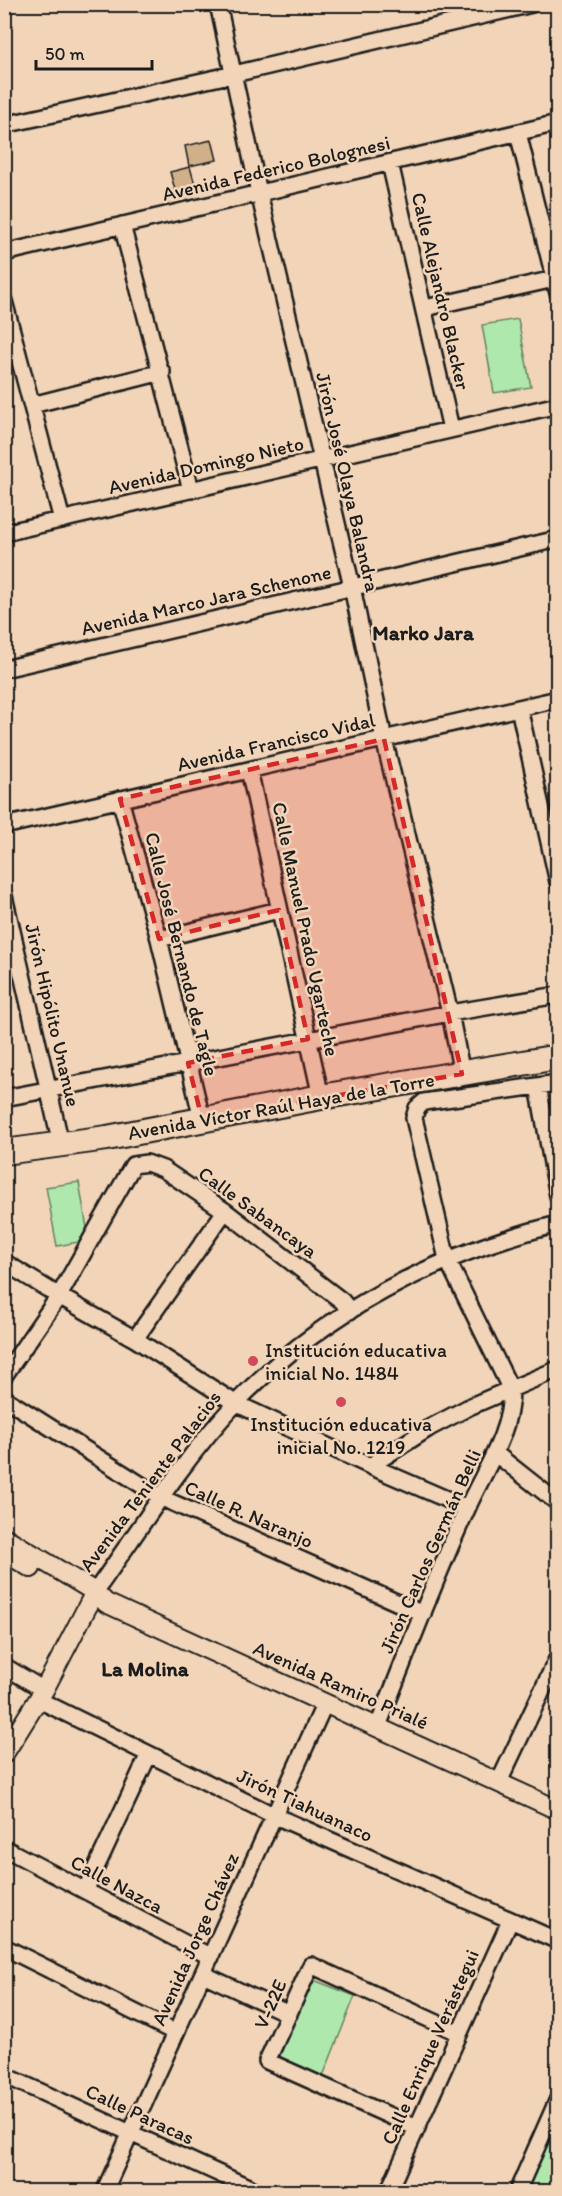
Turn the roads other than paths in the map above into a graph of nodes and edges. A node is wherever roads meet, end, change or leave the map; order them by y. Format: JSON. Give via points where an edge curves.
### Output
{"nodes":[{"id":1,"x":218,"y":4,"type":"edge"},
{"id":2,"x":532,"y":4,"type":"edge"},
{"id":3,"x":234,"y":74,"type":"junction"},
{"id":4,"x":558,"y":123,"type":"edge"},
{"id":5,"x":4,"y":125,"type":"edge"},
{"id":6,"x":518,"y":133,"type":"junction"},
{"id":7,"x":390,"y":163,"type":"junction"},
{"id":8,"x":259,"y":193,"type":"junction"},
{"id":9,"x":122,"y":225,"type":"junction"},
{"id":10,"x":4,"y":253,"type":"edge"},
{"id":11,"x":556,"y":286,"type":"edge"},
{"id":12,"x":4,"y":301,"type":"edge"},
{"id":13,"x":425,"y":308,"type":"junction"},
{"id":14,"x":162,"y":372,"type":"junction"},
{"id":15,"x":33,"y":405,"type":"junction"},
{"id":16,"x":558,"y":405,"type":"edge"},
{"id":17,"x":451,"y":429,"type":"junction"},
{"id":18,"x":321,"y":460,"type":"junction"},
{"id":19,"x":191,"y":490,"type":"junction"},
{"id":20,"x":62,"y":520,"type":"junction"},
{"id":21,"x":4,"y":533,"type":"edge"},
{"id":22,"x":558,"y":539,"type":"edge"},
{"id":23,"x":352,"y":587,"type":"junction"},
{"id":24,"x":4,"y":669,"type":"edge"},
{"id":25,"x":558,"y":699,"type":"edge"},
{"id":26,"x":519,"y":708,"type":"junction"},
{"id":27,"x":384,"y":739,"type":"junction"},
{"id":28,"x":249,"y":770,"type":"junction"},
{"id":29,"x":120,"y":799,"type":"junction"},
{"id":30,"x":4,"y":826,"type":"edge"},
{"id":31,"x":554,"y":851,"type":"edge"},
{"id":32,"x":558,"y":882,"type":"edge"},
{"id":33,"x":4,"y":896,"type":"edge"},
{"id":34,"x":279,"y":910,"type":"junction"},
{"id":35,"x":159,"y":939,"type":"junction"},
{"id":36,"x":558,"y":995,"type":"edge"},
{"id":37,"x":450,"y":1013,"type":"junction"},
{"id":38,"x":308,"y":1040,"type":"junction"},
{"id":39,"x":558,"y":1057,"type":"edge"},
{"id":40,"x":188,"y":1063,"type":"junction"},
{"id":41,"x":462,"y":1074,"type":"junction"},
{"id":42,"x":558,"y":1083,"type":"edge"},
{"id":43,"x":538,"y":1086,"type":"junction"},
{"id":44,"x":49,"y":1090,"type":"junction"},
{"id":45,"x":321,"y":1097,"type":"junction"},
{"id":46,"x":4,"y":1098,"type":"edge"},
{"id":47,"x":202,"y":1119,"type":"junction"},
{"id":48,"x":61,"y":1144,"type":"junction"},
{"id":49,"x":4,"y":1152,"type":"edge"},
{"id":50,"x":558,"y":1196,"type":"edge"},
{"id":51,"x":225,"y":1211,"type":"junction"},
{"id":52,"x":558,"y":1224,"type":"edge"},
{"id":53,"x":447,"y":1259,"type":"junction"},
{"id":54,"x":4,"y":1262,"type":"edge"},
{"id":55,"x":59,"y":1296,"type":"junction"},
{"id":56,"x":350,"y":1311,"type":"junction"},
{"id":57,"x":135,"y":1339,"type":"junction"},
{"id":58,"x":558,"y":1369,"type":"edge"},
{"id":59,"x":4,"y":1376,"type":"edge"},
{"id":60,"x":511,"y":1390,"type":"junction"},
{"id":61,"x":4,"y":1398,"type":"edge"},
{"id":62,"x":235,"y":1403,"type":"junction"},
{"id":63,"x":495,"y":1454,"type":"junction"},
{"id":64,"x":370,"y":1466,"type":"junction"},
{"id":65,"x":162,"y":1498,"type":"junction"},
{"id":66,"x":558,"y":1503,"type":"edge"},
{"id":67,"x":467,"y":1508,"type":"junction"},
{"id":68,"x":4,"y":1537,"type":"edge"},
{"id":69,"x":4,"y":1552,"type":"edge"},
{"id":70,"x":97,"y":1599,"type":"junction"},
{"id":71,"x":423,"y":1614,"type":"junction"},
{"id":72,"x":556,"y":1664,"type":"edge"},
{"id":73,"x":4,"y":1666,"type":"edge"},
{"id":74,"x":42,"y":1695,"type":"junction"},
{"id":75,"x":325,"y":1703,"type":"junction"},
{"id":76,"x":378,"y":1726,"type":"junction"},
{"id":77,"x":4,"y":1754,"type":"edge"},
{"id":78,"x":148,"y":1754,"type":"junction"},
{"id":79,"x":499,"y":1782,"type":"junction"},
{"id":80,"x":558,"y":1810,"type":"edge"},
{"id":81,"x":273,"y":1815,"type":"junction"},
{"id":82,"x":4,"y":1848,"type":"edge"},
{"id":83,"x":85,"y":1892,"type":"junction"},
{"id":84,"x":510,"y":1921,"type":"junction"},
{"id":85,"x":558,"y":1941,"type":"edge"},
{"id":86,"x":4,"y":1947,"type":"edge"},
{"id":87,"x":211,"y":1957,"type":"junction"},
{"id":88,"x":202,"y":1974,"type":"junction"},
{"id":89,"x":289,"y":2014,"type":"junction"},
{"id":90,"x":176,"y":2033,"type":"junction"},
{"id":91,"x":459,"y":2034,"type":"junction"},
{"id":92,"x":4,"y":2075,"type":"edge"},
{"id":93,"x":558,"y":2099,"type":"edge"},
{"id":94,"x":417,"y":2128,"type":"junction"},
{"id":95,"x":130,"y":2132,"type":"junction"},
{"id":96,"x":104,"y":2192,"type":"edge"},
{"id":97,"x":259,"y":2192,"type":"edge"},
{"id":98,"x":388,"y":2192,"type":"edge"},
{"id":99,"x":517,"y":2192,"type":"edge"}],
"edges":[{"from":1,"to":3,"type":"street","name":"Jirón José Olaya Balandra"},
{"from":2,"to":3,"type":"street"},
{"from":3,"to":5,"type":"street"},
{"from":3,"to":8,"type":"street","name":"Jirón José Olaya Balandra"},
{"from":4,"to":6,"type":"street","name":"Avenida Federico Bolognesi"},
{"from":6,"to":7,"type":"street","name":"Avenida Federico Bolognesi"},
{"from":6,"to":11,"type":"street"},
{"from":7,"to":8,"type":"street","name":"Avenida Federico Bolognesi"},
{"from":7,"to":13,"type":"street","name":"Calle Alejandro Blacker"},
{"from":8,"to":9,"type":"street","name":"Avenida Federico Bolognesi"},
{"from":8,"to":18,"type":"street","name":"Jirón José Olaya Balandra"},
{"from":9,"to":10,"type":"street","name":"Avenida Federico Bolognesi"},
{"from":9,"to":14,"type":"street"},
{"from":11,"to":13,"type":"street"},
{"from":12,"to":15,"type":"street"},
{"from":13,"to":17,"type":"street","name":"Calle Alejandro Blacker"},
{"from":14,"to":15,"type":"street"},
{"from":14,"to":19,"type":"street"},
{"from":15,"to":20,"type":"street"},
{"from":16,"to":17,"type":"street","name":"Avenida Domingo Nieto"},
{"from":17,"to":18,"type":"street","name":"Avenida Domingo Nieto"},
{"from":18,"to":19,"type":"street","name":"Avenida Domingo Nieto"},
{"from":18,"to":23,"type":"street","name":"Jirón José Olaya Balandra"},
{"from":19,"to":20,"type":"street","name":"Avenida Domingo Nieto"},
{"from":20,"to":21,"type":"street","name":"Avenida Domingo Nieto"},
{"from":22,"to":23,"type":"street","name":"Avenida Marco Jara Schenone"},
{"from":23,"to":24,"type":"street","name":"Avenida Marco Jara Schenone"},
{"from":23,"to":27,"type":"street","name":"Jirón José Olaya Balandra"},
{"from":25,"to":26,"type":"street","name":"Avenida Francisco Vidal"},
{"from":26,"to":27,"type":"street","name":"Avenida Francisco Vidal"},
{"from":26,"to":31,"type":"street"},
{"from":27,"to":28,"type":"street","name":"Avenida Francisco Vidal"},
{"from":27,"to":37,"type":"street","name":"Jirón José Olaya Balandra"},
{"from":28,"to":29,"type":"street","name":"Avenida Francisco Vidal"},
{"from":28,"to":34,"type":"street","name":"Calle Manuel Prado Ugarteche"},
{"from":29,"to":30,"type":"street","name":"Avenida Francisco Vidal"},
{"from":29,"to":35,"type":"street","name":"Calle José Bernando de Tagle"},
{"from":31,"to":32,"type":"street"},
{"from":33,"to":44,"type":"street","name":"Jirón Hipólito Unanue"},
{"from":34,"to":35,"type":"street"},
{"from":34,"to":38,"type":"street","name":"Calle Manuel Prado Ugarteche"},
{"from":35,"to":40,"type":"street","name":"Calle José Bernando de Tagle"},
{"from":36,"to":37,"type":"street"},
{"from":37,"to":38,"type":"street"},
{"from":37,"to":41,"type":"street","name":"Jirón José Olaya Balandra"},
{"from":38,"to":40,"type":"street"},
{"from":38,"to":45,"type":"street","name":"Calle Manuel Prado Ugarteche"},
{"from":39,"to":41,"type":"main road","name":"Avenida Víctor Raúl Haya de la Torre"},
{"from":40,"to":44,"type":"street"},
{"from":40,"to":47,"type":"street","name":"Calle José Bernando de Tagle"},
{"from":41,"to":45,"type":"main road","name":"Avenida Víctor Raúl Haya de la Torre"},
{"from":42,"to":43,"type":"street"},
{"from":43,"to":50,"type":"street"},
{"from":43,"to":53,"type":"street","via":[[424,1102],[417,1108],[414,1118]]},
{"from":44,"to":46,"type":"street"},
{"from":44,"to":48,"type":"street","name":"Jirón Hipólito Unanue"},
{"from":45,"to":47,"type":"main road","name":"Avenida Víctor Raúl Haya de la Torre"},
{"from":47,"to":48,"type":"main road","name":"Avenida Víctor Raúl Haya de la Torre"},
{"from":48,"to":49,"type":"main road","name":"Avenida Víctor Raúl Haya de la Torre"},
{"from":51,"to":55,"type":"street","name":"Calle Sabancaya","via":[[163,1169],[147,1163],[133,1166]]},
{"from":51,"to":56,"type":"street","name":"Calle Sabancaya"},
{"from":51,"to":57,"type":"street"},
{"from":52,"to":53,"type":"street","name":"Avenida Teniente Palacios"},
{"from":53,"to":56,"type":"street","name":"Avenida Teniente Palacios"},
{"from":53,"to":60,"type":"street"},
{"from":54,"to":55,"type":"street"},
{"from":55,"to":57,"type":"street"},
{"from":55,"to":59,"type":"street"},
{"from":56,"to":62,"type":"street","name":"Avenida Teniente Palacios","via":[[303,1344]]},
{"from":57,"to":62,"type":"street"},
{"from":58,"to":60,"type":"street"},
{"from":60,"to":63,"type":"street","name":"Jirón Carlos Germán Belli","via":[[511,1408]]},
{"from":60,"to":64,"type":"street","via":[[429,1428]]},
{"from":61,"to":65,"type":"street","name":"Calle R. Naranjo"},
{"from":62,"to":64,"type":"street"},
{"from":62,"to":65,"type":"street","name":"Avenida Teniente Palacios"},
{"from":63,"to":66,"type":"street"},
{"from":63,"to":67,"type":"street","name":"Jirón Carlos Germán Belli"},
{"from":64,"to":67,"type":"street"},
{"from":65,"to":70,"type":"street","name":"Avenida Teniente Palacios"},
{"from":65,"to":71,"type":"street","name":"Calle R. Naranjo"},
{"from":67,"to":71,"type":"street","name":"Jirón Carlos Germán Belli"},
{"from":68,"to":70,"type":"street","name":"Avenida Ramiro Prialé"},
{"from":69,"to":70,"type":"street","name":"Avenida Ramiro Prialé"},
{"from":70,"to":74,"type":"street","name":"Avenida Teniente Palacios"},
{"from":70,"to":75,"type":"street","name":"Avenida Ramiro Prialé"},
{"from":71,"to":76,"type":"street","name":"Jirón Carlos Germán Belli"},
{"from":72,"to":79,"type":"street"},
{"from":73,"to":74,"type":"street","name":"Jirón Tiahuanaco"},
{"from":74,"to":77,"type":"street","name":"Avenida Teniente Palacios"},
{"from":74,"to":78,"type":"street","name":"Jirón Tiahuanaco"},
{"from":75,"to":76,"type":"street","name":"Avenida Ramiro Prialé"},
{"from":75,"to":81,"type":"street","name":"Avenida Jorge Chávez"},
{"from":76,"to":79,"type":"street","name":"Avenida Ramiro Prialé"},
{"from":78,"to":81,"type":"street","name":"Jirón Tiahuanaco"},
{"from":78,"to":83,"type":"street"},
{"from":79,"to":80,"type":"street","name":"Avenida Ramiro Prialé"},
{"from":81,"to":84,"type":"street","name":"Jirón Tiahuanaco"},
{"from":81,"to":87,"type":"street","name":"Avenida Jorge Chávez"},
{"from":82,"to":83,"type":"street","name":"Calle Nazca"},
{"from":83,"to":87,"type":"street","name":"Calle Nazca"},
{"from":84,"to":85,"type":"street","name":"Jirón Tiahuanaco"},
{"from":84,"to":91,"type":"street","name":"Calle Enrique Verástegui"},
{"from":86,"to":90,"type":"street"},
{"from":87,"to":88,"type":"street","name":"Avenida Jorge Chávez"},
{"from":88,"to":89,"type":"street"},
{"from":88,"to":90,"type":"street","name":"Avenida Jorge Chávez"},
{"from":89,"to":91,"type":"street","name":"V-22E","via":[[311,1965]]},
{"from":89,"to":94,"type":"street","name":"V-22E","via":[[267,2061]]},
{"from":90,"to":95,"type":"street","name":"Avenida Jorge Chávez"},
{"from":91,"to":94,"type":"street","name":"Calle Enrique Verástegui"},
{"from":92,"to":95,"type":"street","name":"Calle Paracas"},
{"from":93,"to":99,"type":"street"},
{"from":94,"to":98,"type":"street","name":"Calle Enrique Verástegui"},
{"from":95,"to":96,"type":"street","name":"Avenida Jorge Chávez"},
{"from":95,"to":97,"type":"street","name":"Calle Paracas"}]}
